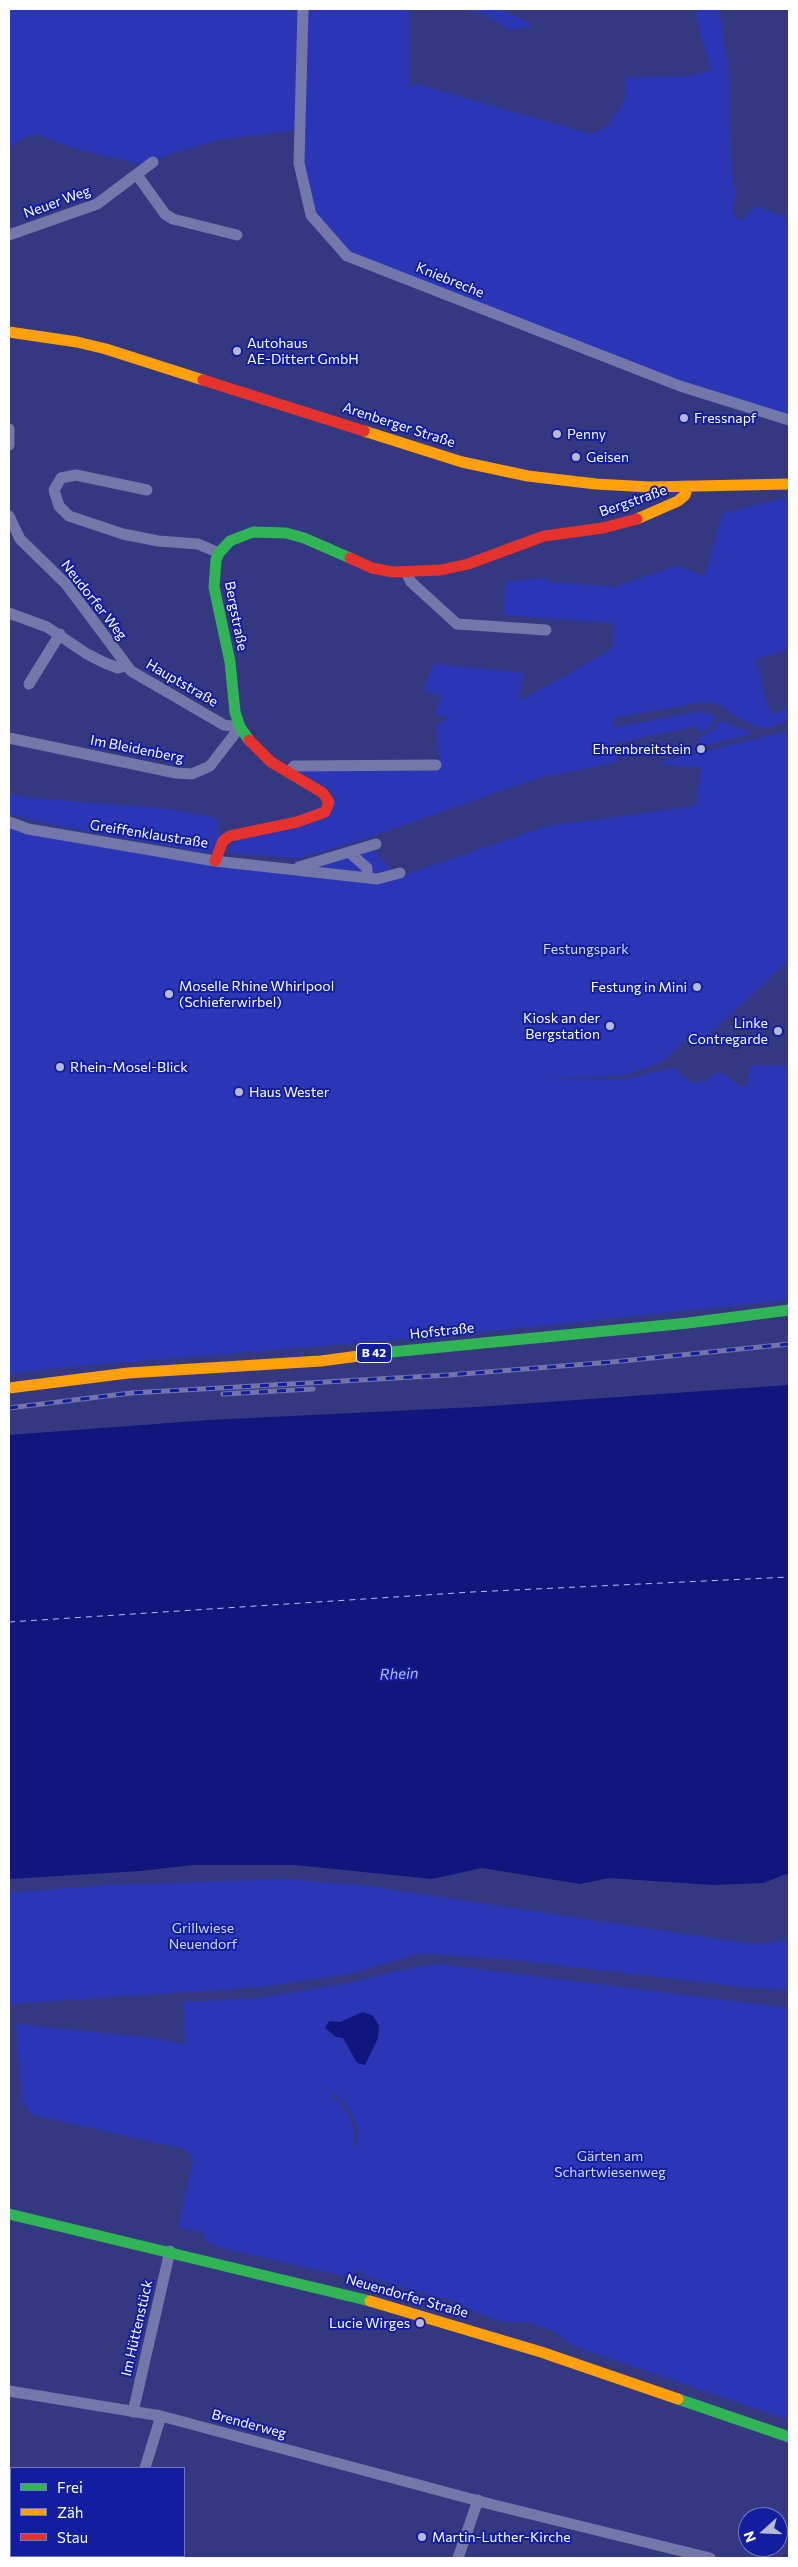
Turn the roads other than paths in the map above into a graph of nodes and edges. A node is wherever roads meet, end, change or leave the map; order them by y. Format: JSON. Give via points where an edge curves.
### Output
{"nodes":[{"id":1,"x":303,"y":9,"type":"edge"},
{"id":2,"x":154,"y":162,"type":"dead end"},
{"id":3,"x":137,"y":175,"type":"junction"},
{"id":4,"x":9,"y":235,"type":"edge"},
{"id":5,"x":237,"y":235,"type":"dead end"},
{"id":6,"x":9,"y":332,"type":"edge"},
{"id":7,"x":789,"y":420,"type":"edge"},
{"id":8,"x":9,"y":429,"type":"edge"},
{"id":9,"x":9,"y":445,"type":"edge"},
{"id":10,"x":789,"y":484,"type":"edge"},
{"id":11,"x":688,"y":486,"type":"junction"},
{"id":12,"x":147,"y":490,"type":"dead end"},
{"id":13,"x":9,"y":516,"type":"edge"},
{"id":14,"x":12,"y":533,"type":"edge"},
{"id":15,"x":219,"y":553,"type":"junction"},
{"id":16,"x":406,"y":572,"type":"junction"},
{"id":17,"x":9,"y":613,"type":"edge"},
{"id":18,"x":546,"y":630,"type":"dead end"},
{"id":19,"x":60,"y":634,"type":"junction"},
{"id":20,"x":126,"y":666,"type":"junction"},
{"id":21,"x":29,"y":684,"type":"dead end"},
{"id":22,"x":240,"y":727,"type":"junction"},
{"id":23,"x":9,"y":738,"type":"edge"},
{"id":24,"x":436,"y":765,"type":"dead end"},
{"id":25,"x":289,"y":772,"type":"junction"},
{"id":26,"x":9,"y":822,"type":"edge"},
{"id":27,"x":376,"y":844,"type":"dead end"},
{"id":28,"x":350,"y":853,"type":"junction"},
{"id":29,"x":215,"y":861,"type":"junction"},
{"id":30,"x":286,"y":869,"type":"junction"},
{"id":31,"x":400,"y":872,"type":"dead end"},
{"id":32,"x":368,"y":878,"type":"junction"},
{"id":33,"x":789,"y":1310,"type":"edge"},
{"id":34,"x":9,"y":1388,"type":"edge"},
{"id":35,"x":9,"y":2214,"type":"edge"},
{"id":36,"x":170,"y":2251,"type":"junction"},
{"id":37,"x":9,"y":2391,"type":"edge"},
{"id":38,"x":134,"y":2412,"type":"junction"},
{"id":39,"x":161,"y":2416,"type":"junction"},
{"id":40,"x":789,"y":2437,"type":"edge"},
{"id":41,"x":145,"y":2467,"type":"edge"},
{"id":42,"x":478,"y":2500,"type":"junction"},
{"id":43,"x":458,"y":2558,"type":"edge"},
{"id":44,"x":710,"y":2558,"type":"edge"}],
"edges":[{"from":1,"to":7,"type":"street","name":"Kniebreche","via":[[299,163],[311,215],[348,256],[662,379]]},
{"from":2,"to":3,"type":"street","name":"Neuer Weg"},
{"from":3,"to":4,"type":"street","name":"Neuer Weg","via":[[97,204]]},
{"from":3,"to":5,"type":"street","via":[[165,214],[173,219]]},
{"from":6,"to":11,"type":"street","name":"Arenberger Straße","via":[[106,349],[488,468],[545,479],[596,484]]},
{"from":8,"to":9,"type":"street"},
{"from":10,"to":11,"type":"street","name":"Arenberger Straße"},
{"from":11,"to":16,"type":"street","name":"Bergstraße","via":[[678,501],[620,524],[544,536],[458,567]]},
{"from":12,"to":15,"type":"street","via":[[85,476],[61,478],[54,490],[59,506],[85,528],[203,546]]},
{"from":13,"to":14,"type":"street","name":"Neudorfer Weg"},
{"from":14,"to":20,"type":"street","name":"Neudorfer Weg","via":[[66,584]]},
{"from":15,"to":16,"type":"street","name":"Bergstraße","via":[[237,537],[253,532],[275,532],[304,538],[372,568]]},
{"from":15,"to":22,"type":"street","name":"Bergstraße","via":[[214,568],[214,593],[230,662],[235,712]]},
{"from":16,"to":18,"type":"street","via":[[411,582],[457,624]]},
{"from":17,"to":19,"type":"street","name":"Hauptstraße"},
{"from":19,"to":20,"type":"street","name":"Hauptstraße","via":[[96,658],[118,668]]},
{"from":19,"to":21,"type":"street"},
{"from":20,"to":22,"type":"street","name":"Hauptstraße","via":[[224,725]]},
{"from":22,"to":23,"type":"street","name":"Im Bleidenberg","via":[[210,766],[192,774]]},
{"from":22,"to":25,"type":"street","name":"Bergstraße","via":[[271,762]]},
{"from":24,"to":25,"type":"street","via":[[294,766]]},
{"from":25,"to":29,"type":"street","name":"Bergstraße","via":[[328,797],[329,807],[325,812],[297,822],[230,836],[222,841]]},
{"from":26,"to":29,"type":"street","name":"Greiffenklaustraße","via":[[38,831]]},
{"from":27,"to":28,"type":"street","name":"Greiffenklaustraße"},
{"from":28,"to":30,"type":"street","name":"Greiffenklaustraße"},
{"from":28,"to":32,"type":"street","via":[[366,868]]},
{"from":29,"to":30,"type":"street","name":"Greiffenklaustraße"},
{"from":30,"to":32,"type":"street","name":"Greiffenklaustraße"},
{"from":31,"to":32,"type":"street","name":"Greiffenklaustraße","via":[[382,878]]},
{"from":33,"to":34,"type":"street","name":"Hofstraße","number":"B 42","via":[[688,1323],[425,1347],[320,1361],[128,1373]]},
{"from":35,"to":36,"type":"street","name":"Neuendorfer Straße"},
{"from":36,"to":38,"type":"street","name":"Im Hüttenstück"},
{"from":36,"to":40,"type":"street","name":"Neuendorfer Straße","via":[[349,2294],[531,2348]]},
{"from":37,"to":38,"type":"street","name":"Brenderweg"},
{"from":38,"to":39,"type":"street","name":"Brenderweg"},
{"from":39,"to":41,"type":"street"},
{"from":39,"to":42,"type":"street","name":"Brenderweg"},
{"from":42,"to":43,"type":"street"},
{"from":42,"to":44,"type":"street","name":"Brenderweg"}]}
